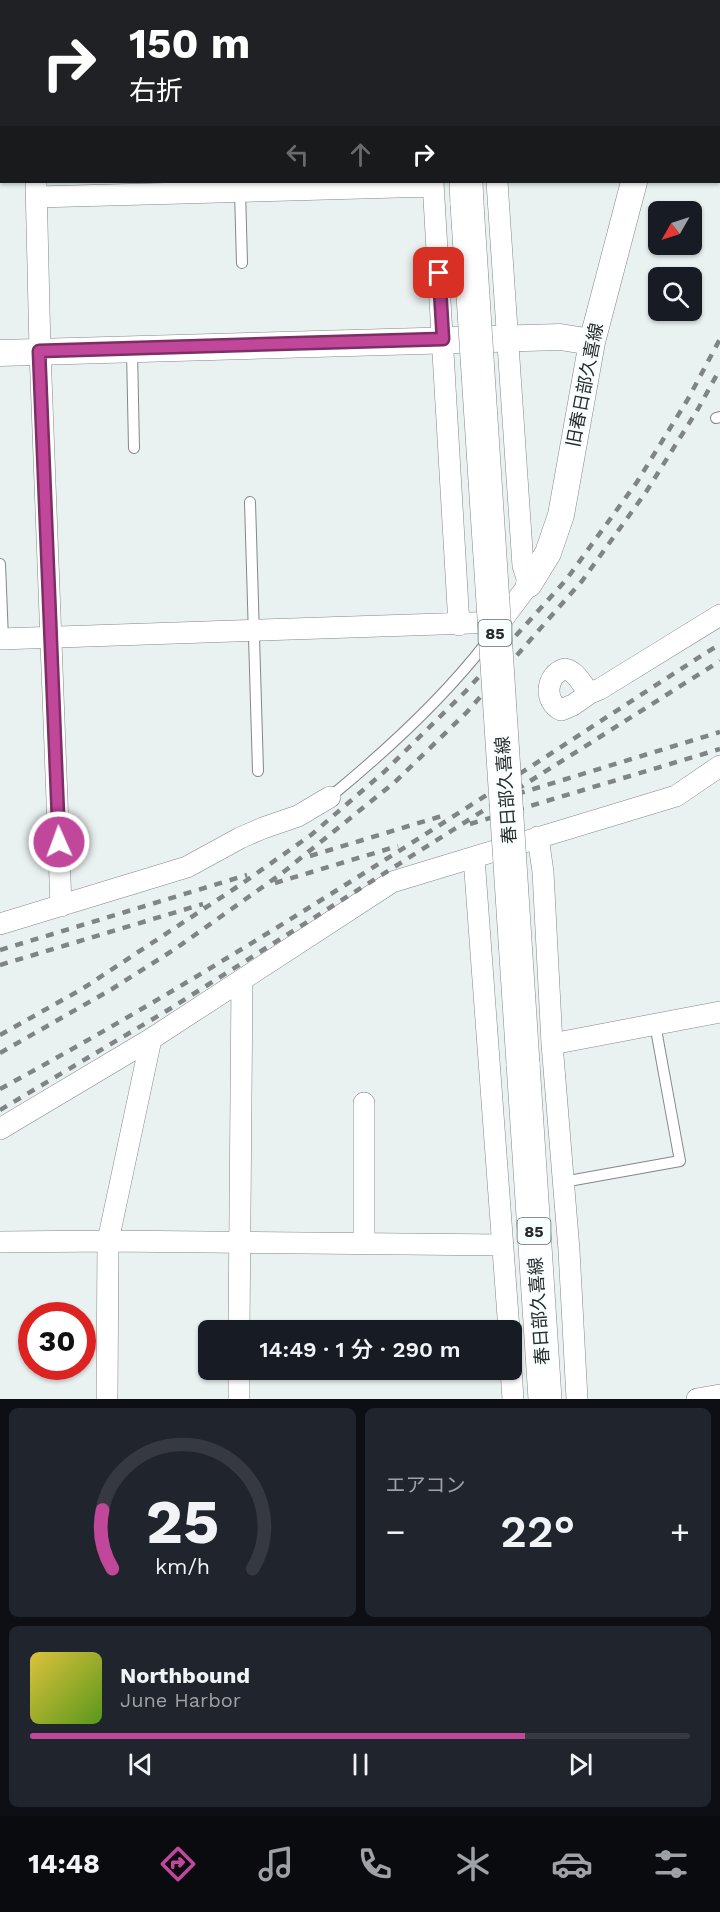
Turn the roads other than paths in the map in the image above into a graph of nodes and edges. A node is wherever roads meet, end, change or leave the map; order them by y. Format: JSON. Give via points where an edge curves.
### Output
{"nodes":[{"id":1,"x":497,"y":183,"type":"edge"},
{"id":2,"x":634,"y":183,"type":"edge"},
{"id":3,"x":389,"y":184,"type":"edge"},
{"id":4,"x":433,"y":184,"type":"edge"},
{"id":5,"x":36,"y":189,"type":"edge"},
{"id":6,"x":240,"y":191,"type":"junction"},
{"id":7,"x":467,"y":193,"type":"edge"},
{"id":8,"x":242,"y":263,"type":"dead end"},
{"id":9,"x":508,"y":338,"type":"junction"},
{"id":10,"x":443,"y":339,"type":"junction"},
{"id":11,"x":592,"y":342,"type":"junction"},
{"id":12,"x":132,"y":350,"type":"junction"},
{"id":13,"x":39,"y":351,"type":"junction"},
{"id":14,"x":0,"y":352,"type":"edge"},
{"id":15,"x":134,"y":448,"type":"dead end"},
{"id":16,"x":250,"y":502,"type":"dead end"},
{"id":17,"x":0,"y":564,"type":"edge"},
{"id":18,"x":529,"y":584,"type":"junction"},
{"id":19,"x":720,"y":615,"type":"edge"},
{"id":20,"x":500,"y":622,"type":"junction"},
{"id":21,"x":459,"y":625,"type":"junction"},
{"id":22,"x":254,"y":631,"type":"junction"},
{"id":23,"x":50,"y":637,"type":"junction"},
{"id":24,"x":1,"y":639,"type":"edge"},
{"id":25,"x":486,"y":643,"type":"joint"},
{"id":26,"x":590,"y":693,"type":"dead end"},
{"id":27,"x":720,"y":766,"type":"edge"},
{"id":28,"x":258,"y":771,"type":"dead end"},
{"id":29,"x":330,"y":797,"type":"joint"},
{"id":30,"x":538,"y":837,"type":"junction"},
{"id":31,"x":474,"y":858,"type":"junction"},
{"id":32,"x":61,"y":906,"type":"junction"},
{"id":33,"x":2,"y":922,"type":"edge"},
{"id":34,"x":242,"y":980,"type":"junction"},
{"id":35,"x":720,"y":1012,"type":"edge"},
{"id":36,"x":655,"y":1024,"type":"junction"},
{"id":37,"x":150,"y":1039,"type":"junction"},
{"id":38,"x":552,"y":1044,"type":"junction"},
{"id":39,"x":364,"y":1103,"type":"dead end"},
{"id":40,"x":0,"y":1129,"type":"edge"},
{"id":41,"x":563,"y":1182,"type":"junction"},
{"id":42,"x":108,"y":1241,"type":"junction"},
{"id":43,"x":0,"y":1242,"type":"edge"},
{"id":44,"x":240,"y":1242,"type":"junction"},
{"id":45,"x":364,"y":1244,"type":"junction"},
{"id":46,"x":503,"y":1245,"type":"junction"},
{"id":47,"x":239,"y":1320,"type":"edge"},
{"id":48,"x":508,"y":1320,"type":"edge"},
{"id":49,"x":239,"y":1380,"type":"edge"},
{"id":50,"x":512,"y":1380,"type":"edge"},
{"id":51,"x":720,"y":1395,"type":"edge"},
{"id":52,"x":107,"y":1399,"type":"edge"},
{"id":53,"x":239,"y":1399,"type":"edge"},
{"id":54,"x":513,"y":1399,"type":"edge"},
{"id":55,"x":545,"y":1399,"type":"edge"},
{"id":56,"x":577,"y":1399,"type":"edge"},
{"id":57,"x":697,"y":1399,"type":"edge"}],
"edges":[{"from":1,"to":9,"type":"street"},
{"from":2,"to":11,"type":"street","name":"旧春日部久喜線"},
{"from":3,"to":4,"type":"street"},
{"from":3,"to":6,"type":"street"},
{"from":4,"to":10,"type":"street"},
{"from":5,"to":6,"type":"street"},
{"from":5,"to":13,"type":"street"},
{"from":6,"to":8,"type":"lane"},
{"from":7,"to":55,"type":"main road","name":"春日部久喜線","number":"85","bridge":true},
{"from":9,"to":10,"type":"street"},
{"from":9,"to":11,"type":"street","via":[[560,337]]},
{"from":9,"to":18,"type":"street","via":[[523,566]]},
{"from":10,"to":12,"type":"street"},
{"from":10,"to":21,"type":"street"},
{"from":11,"to":18,"type":"street","name":"旧春日部久喜線","via":[[561,516],[548,553]]},
{"from":12,"to":13,"type":"street"},
{"from":12,"to":15,"type":"lane"},
{"from":13,"to":14,"type":"street"},
{"from":13,"to":23,"type":"street"},
{"from":16,"to":22,"type":"lane"},
{"from":17,"to":24,"type":"lane"},
{"from":18,"to":20,"type":"street"},
{"from":19,"to":26,"type":"street"},
{"from":20,"to":21,"type":"street"},
{"from":20,"to":25,"type":"street"},
{"from":21,"to":22,"type":"street"},
{"from":22,"to":23,"type":"street"},
{"from":22,"to":28,"type":"lane"},
{"from":23,"to":24,"type":"street"},
{"from":23,"to":32,"type":"street"},
{"from":25,"to":29,"type":"lane","via":[[390,745]]},
{"from":27,"to":30,"type":"street","via":[[676,796]]},
{"from":29,"to":32,"type":"street","via":[[187,867]]},
{"from":30,"to":31,"type":"street"},
{"from":30,"to":38,"type":"street"},
{"from":31,"to":34,"type":"street","via":[[392,882]]},
{"from":31,"to":46,"type":"street"},
{"from":32,"to":33,"type":"street"},
{"from":34,"to":37,"type":"street"},
{"from":34,"to":44,"type":"street"},
{"from":35,"to":36,"type":"street"},
{"from":36,"to":38,"type":"street"},
{"from":36,"to":41,"type":"lane","via":[[680,1161]]},
{"from":37,"to":40,"type":"street"},
{"from":37,"to":42,"type":"street"},
{"from":38,"to":41,"type":"street"},
{"from":39,"to":45,"type":"street"},
{"from":41,"to":56,"type":"street"},
{"from":42,"to":43,"type":"street"},
{"from":42,"to":44,"type":"street"},
{"from":42,"to":52,"type":"street"},
{"from":44,"to":45,"type":"street"},
{"from":44,"to":47,"type":"street"},
{"from":45,"to":46,"type":"street"},
{"from":46,"to":48,"type":"street"},
{"from":49,"to":53,"type":"street"},
{"from":50,"to":54,"type":"street"},
{"from":51,"to":57,"type":"street"}]}
